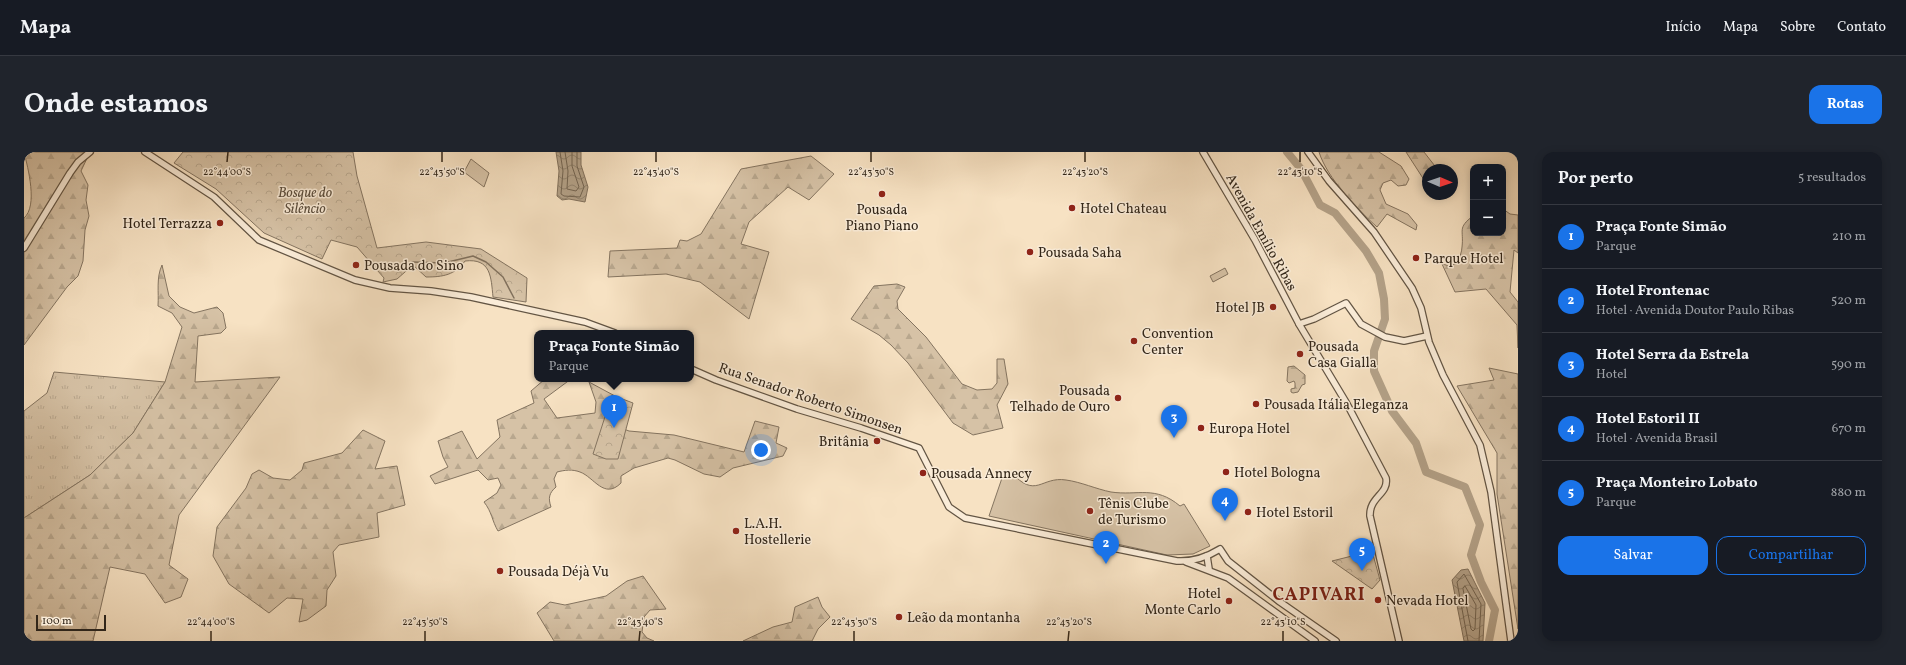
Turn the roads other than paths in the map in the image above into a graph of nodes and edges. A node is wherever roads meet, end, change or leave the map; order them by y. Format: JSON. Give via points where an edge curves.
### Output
{"nodes":[{"id":1,"x":90,"y":152,"type":"edge"},
{"id":2,"x":145,"y":152,"type":"edge"},
{"id":3,"x":1203,"y":152,"type":"edge"},
{"id":4,"x":1308,"y":152,"type":"edge"},
{"id":5,"x":24,"y":248,"type":"edge"},
{"id":6,"x":1299,"y":324,"type":"junction"},
{"id":7,"x":607,"y":330,"type":"edge"},
{"id":8,"x":1428,"y":336,"type":"junction"},
{"id":9,"x":694,"y":369,"type":"edge"},
{"id":10,"x":1209,"y":555,"type":"junction"},
{"id":11,"x":1186,"y":562,"type":"junction"},
{"id":12,"x":1209,"y":569,"type":"junction"},
{"id":13,"x":1508,"y":622,"type":"junction"},
{"id":14,"x":1315,"y":641,"type":"edge"},
{"id":15,"x":1336,"y":641,"type":"edge"},
{"id":16,"x":1399,"y":641,"type":"edge"},
{"id":17,"x":1507,"y":641,"type":"edge"},
{"id":18,"x":1511,"y":641,"type":"edge"}],
"edges":[{"from":1,"to":5,"type":"street","via":[[70,173]]},
{"from":2,"to":7,"type":"street","via":[[214,196],[259,240],[355,280],[390,288],[471,297],[585,322]]},
{"from":3,"to":6,"type":"street","name":"Avenida Emílio Ribas","via":[[1255,240]]},
{"from":4,"to":8,"type":"street","via":[[1329,181],[1374,232],[1412,288],[1421,308]]},
{"from":6,"to":8,"type":"street","via":[[1346,304],[1361,324],[1384,337],[1404,341]]},
{"from":6,"to":16,"type":"street","name":"Avenida Emílio Ribas","via":[[1374,452],[1386,478],[1387,484],[1372,504],[1370,516]]},
{"from":8,"to":13,"type":"street","via":[[1443,375],[1480,445],[1491,492]]},
{"from":9,"to":11,"type":"street","name":"Rua Senador Roberto Simonsen","via":[[797,409],[915,445],[922,451],[949,507],[965,518],[1160,559]]},
{"from":10,"to":11,"type":"street"},
{"from":10,"to":12,"type":"street"},
{"from":10,"to":15,"type":"street","via":[[1218,550],[1228,561],[1280,602]]},
{"from":11,"to":12,"type":"street"},
{"from":12,"to":14,"type":"street","via":[[1240,586]]},
{"from":13,"to":17,"type":"street"},
{"from":13,"to":18,"type":"street"}]}
